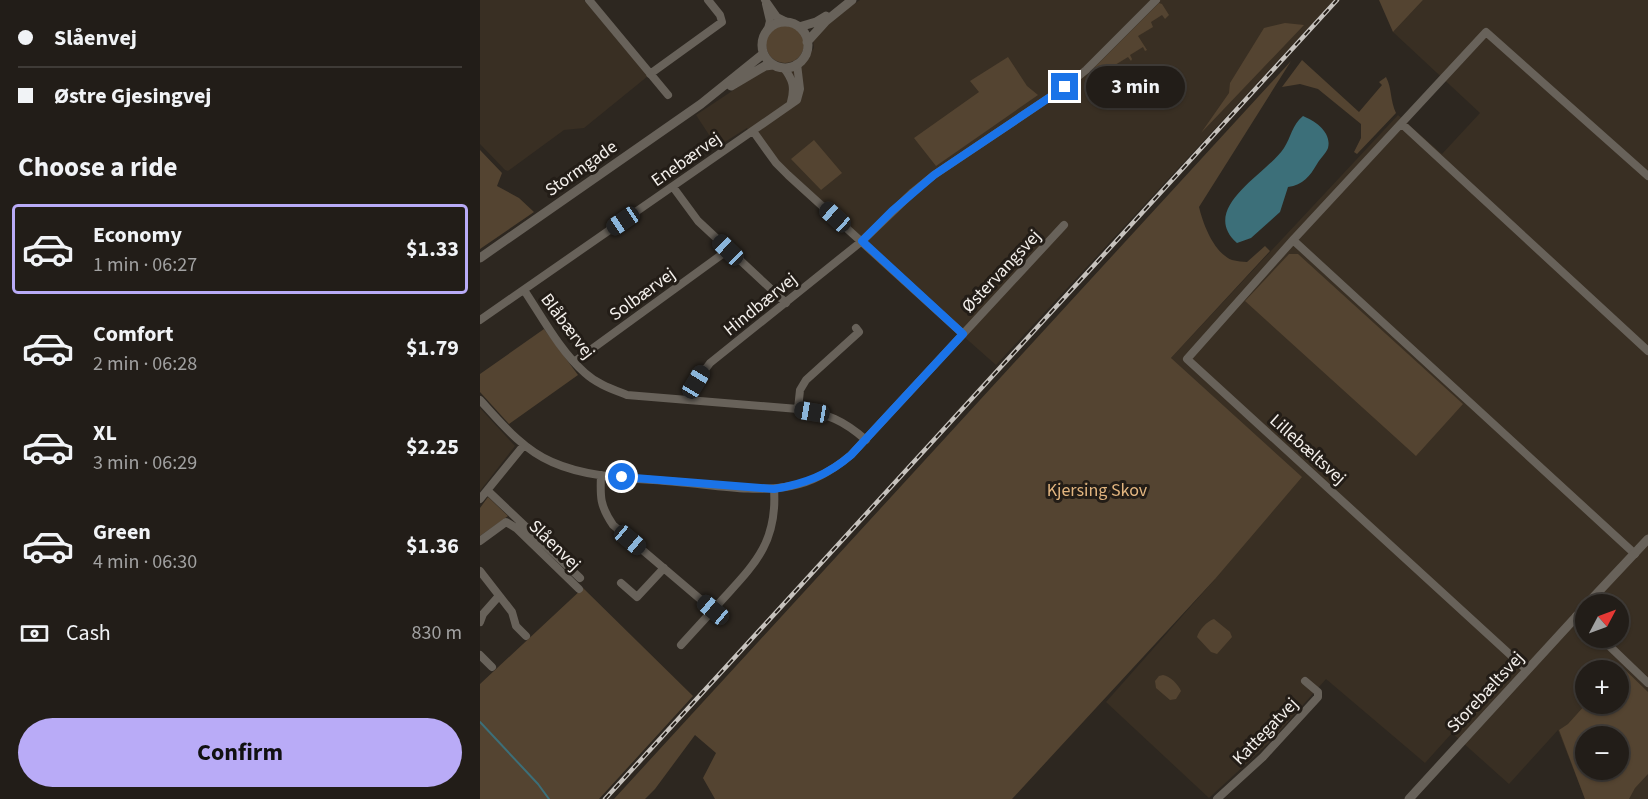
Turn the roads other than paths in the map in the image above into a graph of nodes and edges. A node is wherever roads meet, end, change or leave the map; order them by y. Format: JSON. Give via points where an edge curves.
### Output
{"nodes":[{"id":1,"x":589,"y":0,"type":"edge"},
{"id":2,"x":708,"y":0,"type":"edge"},
{"id":3,"x":765,"y":0,"type":"edge"},
{"id":4,"x":851,"y":0,"type":"edge"},
{"id":5,"x":1156,"y":0,"type":"edge"},
{"id":6,"x":787,"y":22,"type":"junction"},
{"id":7,"x":799,"y":27,"type":"junction"},
{"id":8,"x":768,"y":29,"type":"junction"},
{"id":9,"x":807,"y":42,"type":"junction"},
{"id":10,"x":763,"y":54,"type":"junction"},
{"id":11,"x":797,"y":64,"type":"junction"},
{"id":12,"x":773,"y":65,"type":"junction"},
{"id":13,"x":784,"y":68,"type":"junction"},
{"id":14,"x":650,"y":74,"type":"junction"},
{"id":15,"x":668,"y":95,"type":"dead end"},
{"id":16,"x":701,"y":104,"type":"junction"},
{"id":17,"x":791,"y":104,"type":"junction"},
{"id":18,"x":1402,"y":124,"type":"junction"},
{"id":19,"x":753,"y":131,"type":"junction"},
{"id":20,"x":1648,"y":176,"type":"edge"},
{"id":21,"x":673,"y":187,"type":"junction"},
{"id":22,"x":1064,"y":225,"type":"dead end"},
{"id":23,"x":1293,"y":240,"type":"junction"},
{"id":24,"x":862,"y":241,"type":"junction"},
{"id":25,"x":728,"y":250,"type":"junction"},
{"id":26,"x":480,"y":258,"type":"edge"},
{"id":27,"x":524,"y":290,"type":"junction"},
{"id":28,"x":786,"y":303,"type":"junction"},
{"id":29,"x":480,"y":320,"type":"edge"},
{"id":30,"x":856,"y":328,"type":"dead end"},
{"id":31,"x":963,"y":334,"type":"junction"},
{"id":32,"x":1647,"y":347,"type":"edge"},
{"id":33,"x":574,"y":362,"type":"junction"},
{"id":34,"x":480,"y":400,"type":"edge"},
{"id":35,"x":691,"y":400,"type":"junction"},
{"id":36,"x":798,"y":410,"type":"junction"},
{"id":37,"x":866,"y":440,"type":"junction"},
{"id":38,"x":524,"y":445,"type":"junction"},
{"id":39,"x":601,"y":475,"type":"junction"},
{"id":40,"x":774,"y":489,"type":"junction"},
{"id":41,"x":488,"y":491,"type":"junction"},
{"id":42,"x":480,"y":499,"type":"edge"},
{"id":43,"x":1648,"y":539,"type":"edge"},
{"id":44,"x":480,"y":541,"type":"edge"},
{"id":45,"x":1635,"y":554,"type":"junction"},
{"id":46,"x":664,"y":568,"type":"junction"},
{"id":47,"x":480,"y":571,"type":"edge"},
{"id":48,"x":580,"y":578,"type":"dead end"},
{"id":49,"x":621,"y":583,"type":"dead end"},
{"id":50,"x":579,"y":589,"type":"dead end"},
{"id":51,"x":1597,"y":594,"type":"edge"},
{"id":52,"x":498,"y":597,"type":"junction"},
{"id":53,"x":713,"y":610,"type":"junction"},
{"id":54,"x":1575,"y":617,"type":"edge"},
{"id":55,"x":480,"y":622,"type":"edge"},
{"id":56,"x":526,"y":636,"type":"dead end"},
{"id":57,"x":681,"y":645,"type":"dead end"},
{"id":58,"x":1611,"y":648,"type":"edge"},
{"id":59,"x":480,"y":655,"type":"edge"},
{"id":60,"x":492,"y":668,"type":"dead end"},
{"id":61,"x":1527,"y":670,"type":"junction"},
{"id":62,"x":1305,"y":681,"type":"dead end"},
{"id":63,"x":1648,"y":683,"type":"edge"},
{"id":64,"x":1217,"y":799,"type":"edge"},
{"id":65,"x":1408,"y":799,"type":"edge"}],
"edges":[{"from":1,"to":14,"type":"street"},
{"from":2,"to":14,"type":"street","via":[[722,22]]},
{"from":3,"to":6,"type":"street","via":[[777,17]]},
{"from":3,"to":8,"type":"street"},
{"from":4,"to":7,"type":"street","via":[[816,22]]},
{"from":4,"to":9,"type":"street"},
{"from":5,"to":24,"type":"street","name":"Hindbærvej","via":[[1065,87],[934,175]]},
{"from":6,"to":7,"type":"street"},
{"from":6,"to":8,"type":"street"},
{"from":7,"to":9,"type":"street"},
{"from":8,"to":10,"type":"street","via":[[762,42]]},
{"from":9,"to":11,"type":"street","via":[[806,54]]},
{"from":10,"to":12,"type":"street"},
{"from":10,"to":16,"type":"street","name":"Stormgade"},
{"from":11,"to":13,"type":"street"},
{"from":11,"to":17,"type":"street","via":[[800,89],[797,100]]},
{"from":12,"to":13,"type":"street"},
{"from":12,"to":16,"type":"street","name":"Stormgade"},
{"from":13,"to":17,"type":"street","via":[[794,89]]},
{"from":14,"to":15,"type":"street"},
{"from":16,"to":26,"type":"street","name":"Stormgade"},
{"from":17,"to":19,"type":"street","name":"Enebærvej"},
{"from":18,"to":20,"type":"street","name":"Lillebæltsvej","via":[[1486,32]]},
{"from":18,"to":23,"type":"street","name":"Lillebæltsvej"},
{"from":18,"to":32,"type":"street"},
{"from":19,"to":21,"type":"street","name":"Enebærvej"},
{"from":19,"to":24,"type":"street","name":"Østervangsvej","via":[[779,166]]},
{"from":21,"to":25,"type":"street","via":[[698,221]]},
{"from":21,"to":27,"type":"street","name":"Enebærvej"},
{"from":22,"to":31,"type":"street","name":"Østervangsvej"},
{"from":23,"to":45,"type":"street"},
{"from":23,"to":61,"type":"street","name":"Lillebæltsvej","via":[[1186,359]]},
{"from":24,"to":28,"type":"street","name":"Hindbærvej"},
{"from":24,"to":31,"type":"street","name":"Østervangsvej"},
{"from":25,"to":28,"type":"street"},
{"from":25,"to":33,"type":"street","name":"Solbærvej"},
{"from":27,"to":29,"type":"street","name":"Enebærvej"},
{"from":27,"to":33,"type":"street","name":"Blåbærvej"},
{"from":28,"to":35,"type":"street","name":"Hindbærvej","via":[[710,363],[696,382]]},
{"from":30,"to":36,"type":"street","via":[[859,332],[806,380],[800,390]]},
{"from":31,"to":37,"type":"street"},
{"from":33,"to":35,"type":"street","name":"Blåbærvej","via":[[604,386],[627,394]]},
{"from":34,"to":38,"type":"street"},
{"from":35,"to":36,"type":"street","name":"Blåbærvej"},
{"from":36,"to":37,"type":"street","name":"Blåbærvej","via":[[841,421]]},
{"from":37,"to":40,"type":"street","via":[[826,473],[794,486]]},
{"from":38,"to":39,"type":"street","via":[[549,461]]},
{"from":38,"to":41,"type":"street"},
{"from":39,"to":40,"type":"street"},
{"from":39,"to":46,"type":"street","via":[[604,512],[613,525]]},
{"from":40,"to":53,"type":"street","via":[[774,517],[765,548]]},
{"from":41,"to":42,"type":"street"},
{"from":41,"to":48,"type":"street","name":"Slåenvej"},
{"from":43,"to":45,"type":"street","name":"Storebæltsvej"},
{"from":44,"to":50,"type":"street","name":"Slåenvej","via":[[506,522]]},
{"from":45,"to":51,"type":"street","name":"Storebæltsvej"},
{"from":46,"to":49,"type":"street","via":[[637,597]]},
{"from":46,"to":53,"type":"street"},
{"from":47,"to":52,"type":"street"},
{"from":52,"to":55,"type":"street"},
{"from":52,"to":56,"type":"street"},
{"from":53,"to":57,"type":"street"},
{"from":54,"to":61,"type":"street","name":"Storebæltsvej"},
{"from":58,"to":63,"type":"street"},
{"from":59,"to":60,"type":"street"},
{"from":61,"to":65,"type":"street","name":"Storebæltsvej"},
{"from":62,"to":64,"type":"street","name":"Kattegatvej","via":[[1318,697],[1263,757]]}]}
